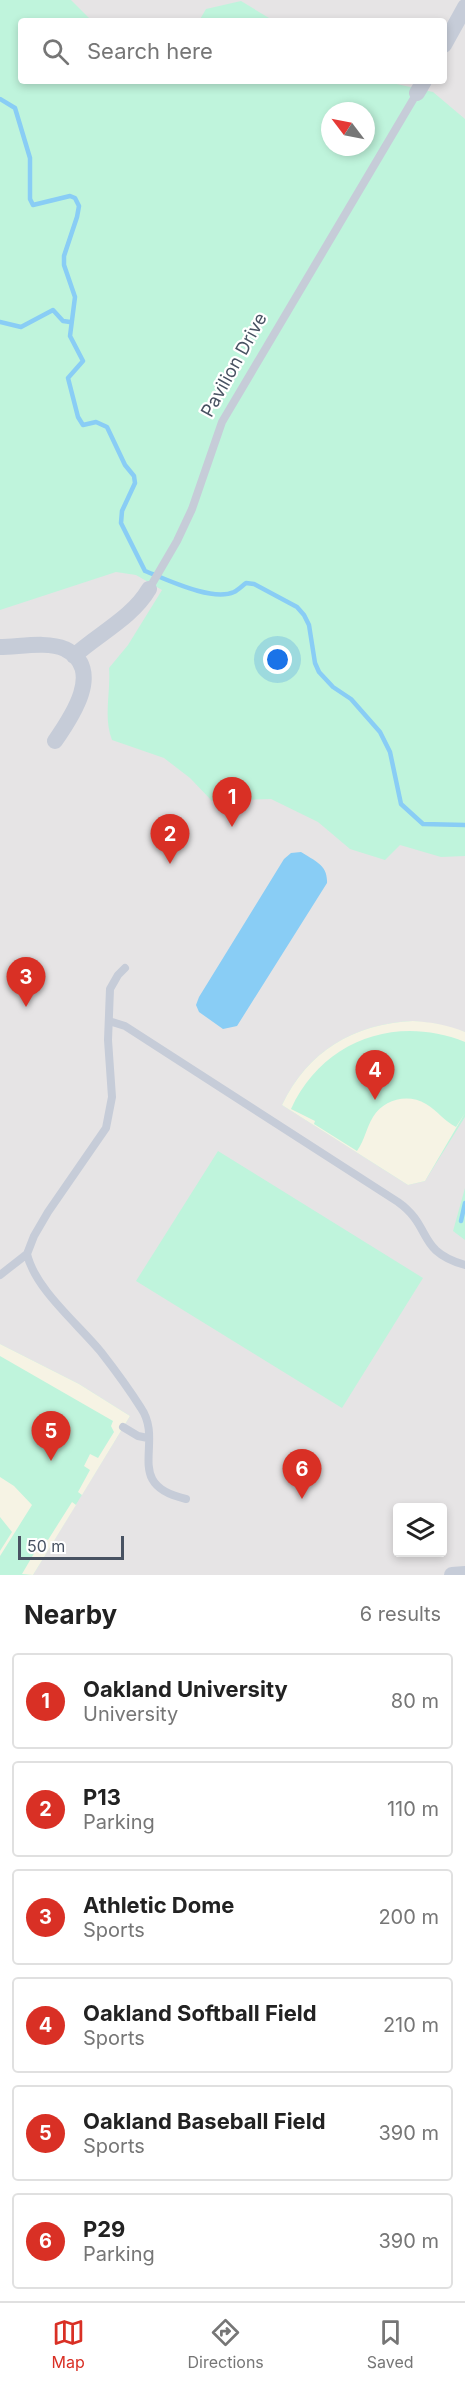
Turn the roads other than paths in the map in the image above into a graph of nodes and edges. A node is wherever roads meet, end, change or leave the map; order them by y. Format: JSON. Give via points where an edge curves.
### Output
{"nodes":[{"id":1,"x":465,"y":7,"type":"edge"},
{"id":2,"x":447,"y":40,"type":"edge"},
{"id":3,"x":421,"y":87,"type":"edge"},
{"id":4,"x":149,"y":589,"type":"joint"},
{"id":5,"x":0,"y":648,"type":"edge"},
{"id":6,"x":74,"y":656,"type":"junction"},
{"id":7,"x":55,"y":741,"type":"dead end"},
{"id":8,"x":125,"y":968,"type":"dead end"},
{"id":9,"x":109,"y":1020,"type":"junction"},
{"id":10,"x":27,"y":1254,"type":"junction"},
{"id":11,"x":465,"y":1265,"type":"edge"},
{"id":12,"x":0,"y":1275,"type":"edge"},
{"id":13,"x":123,"y":1427,"type":"dead end"},
{"id":14,"x":148,"y":1438,"type":"junction"},
{"id":15,"x":186,"y":1499,"type":"dead end"},
{"id":16,"x":465,"y":1574,"type":"edge"},
{"id":17,"x":452,"y":1575,"type":"edge"}],
"edges":[{"from":1,"to":2,"type":"street"},
{"from":3,"to":4,"type":"lane","name":"Pavilion Drive","via":[[222,422],[192,509]]},
{"from":4,"to":6,"type":"street","name":"Pavilion Drive","via":[[136,607]]},
{"from":5,"to":6,"type":"street","via":[[49,646]]},
{"from":6,"to":7,"type":"street","via":[[84,677],[83,689],[73,714]]},
{"from":8,"to":9,"type":"lane","via":[[110,989]]},
{"from":9,"to":10,"type":"lane","via":[[112,1097],[106,1128],[48,1212]]},
{"from":9,"to":11,"type":"lane","via":[[135,1032],[398,1202],[418,1221],[436,1252]]},
{"from":10,"to":12,"type":"lane"},
{"from":10,"to":14,"type":"lane","via":[[36,1276],[101,1352],[143,1410]]},
{"from":13,"to":14,"type":"lane"},
{"from":14,"to":15,"type":"lane","via":[[149,1465],[155,1484],[165,1494]]},
{"from":16,"to":17,"type":"street"}]}
